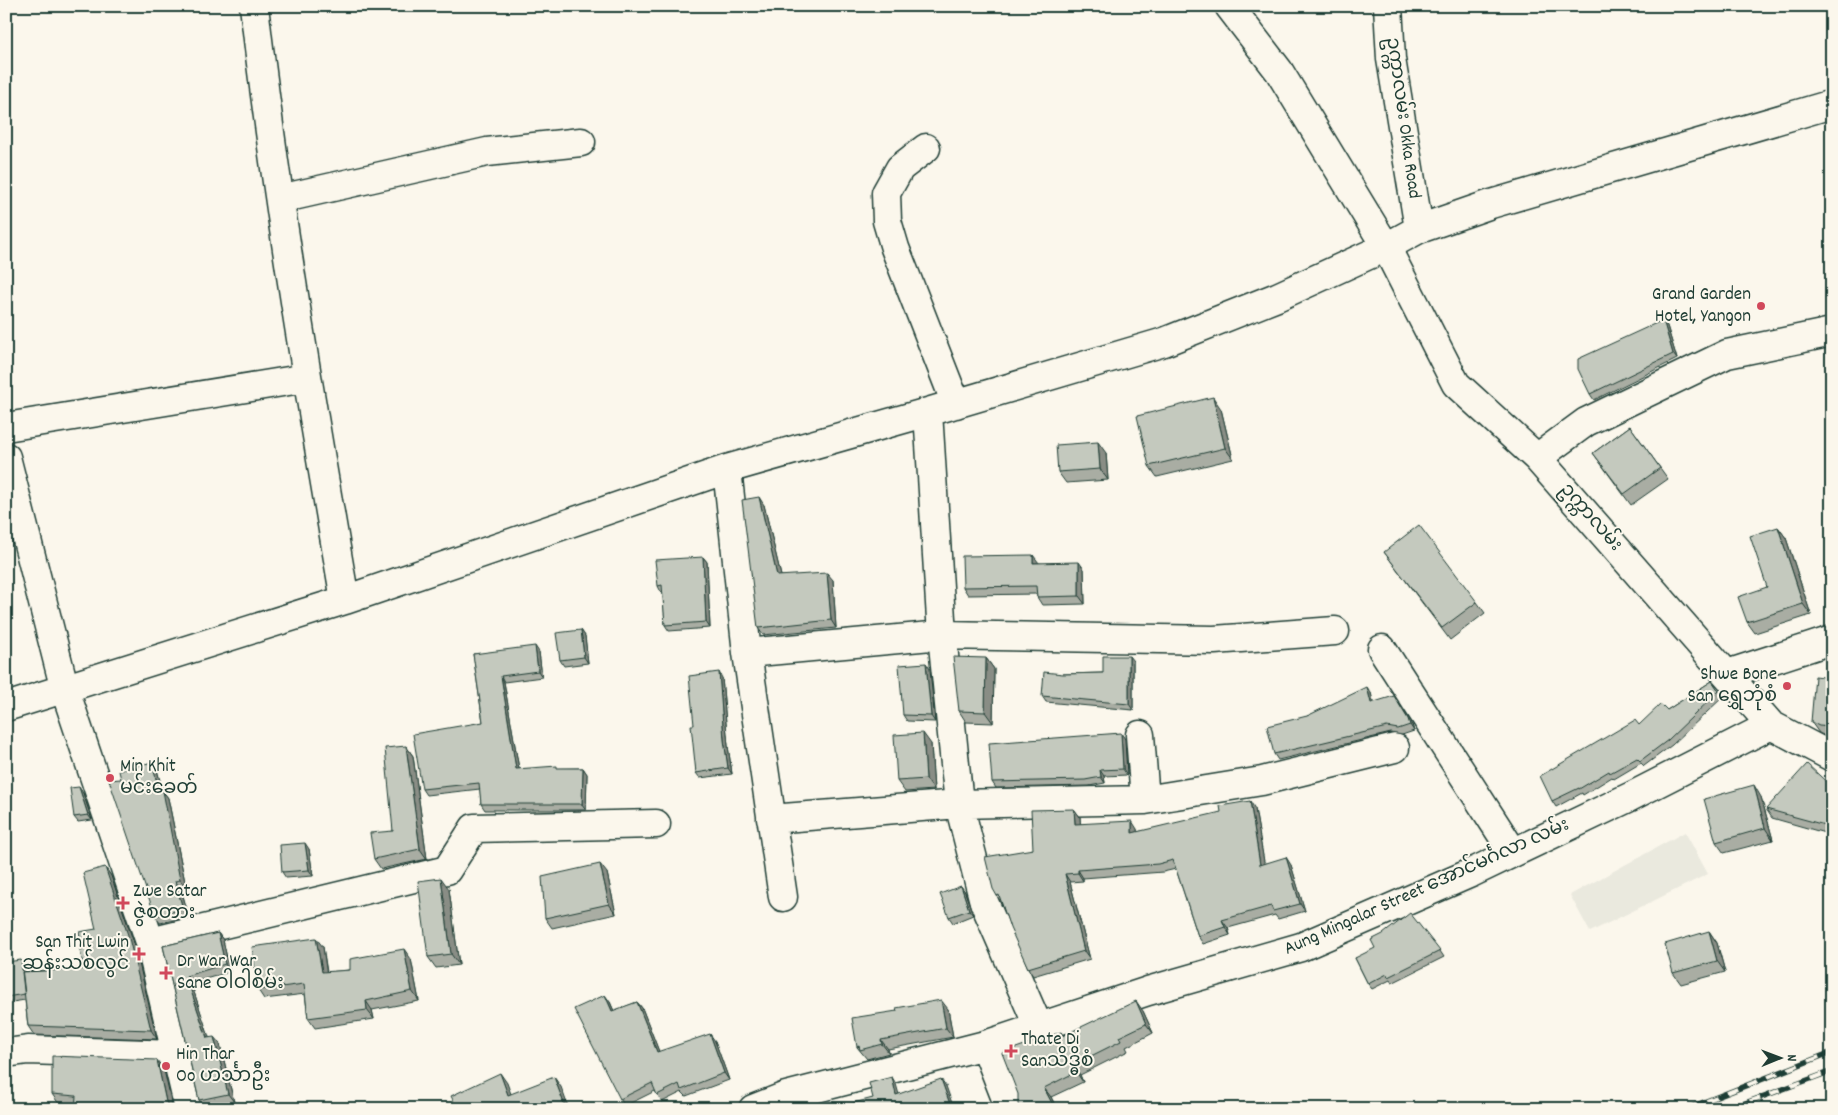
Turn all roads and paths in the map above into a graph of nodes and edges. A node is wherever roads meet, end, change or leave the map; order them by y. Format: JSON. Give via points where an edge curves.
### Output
{"nodes":[{"id":1,"x":254,"y":6,"type":"edge"},
{"id":2,"x":1229,"y":6,"type":"edge"},
{"id":3,"x":1388,"y":6,"type":"edge"},
{"id":4,"x":1832,"y":104,"type":"edge"},
{"id":5,"x":581,"y":142,"type":"dead end"},
{"id":6,"x":926,"y":148,"type":"dead end"},
{"id":7,"x":280,"y":199,"type":"junction"},
{"id":8,"x":1419,"y":229,"type":"junction"},
{"id":9,"x":1386,"y":247,"type":"junction"},
{"id":10,"x":1832,"y":332,"type":"edge"},
{"id":11,"x":307,"y":378,"type":"junction"},
{"id":12,"x":956,"y":404,"type":"junction"},
{"id":13,"x":928,"y":412,"type":"junction"},
{"id":14,"x":6,"y":427,"type":"edge"},
{"id":15,"x":6,"y":457,"type":"edge"},
{"id":16,"x":1537,"y":458,"type":"junction"},
{"id":17,"x":727,"y":469,"type":"junction"},
{"id":18,"x":10,"y":489,"type":"edge"},
{"id":19,"x":345,"y":600,"type":"junction"},
{"id":20,"x":1335,"y":631,"type":"dead end"},
{"id":21,"x":942,"y":635,"type":"junction"},
{"id":22,"x":1832,"y":640,"type":"edge"},
{"id":23,"x":1382,"y":649,"type":"dead end"},
{"id":24,"x":747,"y":653,"type":"junction"},
{"id":25,"x":1726,"y":674,"type":"junction"},
{"id":26,"x":65,"y":690,"type":"junction"},
{"id":27,"x":6,"y":708,"type":"edge"},
{"id":28,"x":1771,"y":725,"type":"junction"},
{"id":29,"x":1140,"y":735,"type":"dead end"},
{"id":30,"x":1394,"y":748,"type":"dead end"},
{"id":31,"x":1832,"y":757,"type":"edge"},
{"id":32,"x":1145,"y":800,"type":"junction"},
{"id":33,"x":959,"y":804,"type":"junction"},
{"id":34,"x":772,"y":819,"type":"junction"},
{"id":35,"x":656,"y":824,"type":"dead end"},
{"id":36,"x":1512,"y":852,"type":"junction"},
{"id":37,"x":783,"y":896,"type":"dead end"},
{"id":38,"x":150,"y":942,"type":"junction"},
{"id":39,"x":1039,"y":1028,"type":"junction"},
{"id":40,"x":985,"y":1045,"type":"junction"},
{"id":41,"x":6,"y":1053,"type":"edge"},
{"id":42,"x":176,"y":1055,"type":"junction"},
{"id":43,"x":189,"y":1109,"type":"edge"},
{"id":44,"x":753,"y":1109,"type":"edge"},
{"id":45,"x":1010,"y":1109,"type":"edge"}],
"edges":[{"from":1,"to":7,"type":"street"},
{"from":2,"to":9,"type":"street","name":"ဥက္ကာလမ်း","via":[[1279,72]]},
{"from":3,"to":8,"type":"street","name":"ဥက္ကာလမ်း Okka Road","via":[[1391,59]]},
{"from":4,"to":8,"type":"street","via":[[1491,204]]},
{"from":5,"to":7,"type":"street","via":[[487,152]]},
{"from":6,"to":12,"type":"street","via":[[900,168],[886,193],[887,221]]},
{"from":7,"to":11,"type":"street"},
{"from":8,"to":9,"type":"street"},
{"from":9,"to":12,"type":"street","via":[[1277,297],[1164,342]]},
{"from":9,"to":16,"type":"street","name":"ဥက္ကာလမ်း","via":[[1456,384]]},
{"from":10,"to":16,"type":"street","via":[[1727,354],[1586,422]]},
{"from":11,"to":14,"type":"street"},
{"from":11,"to":19,"type":"street"},
{"from":12,"to":13,"type":"street"},
{"from":13,"to":17,"type":"street"},
{"from":13,"to":21,"type":"street"},
{"from":15,"to":18,"type":"street"},
{"from":16,"to":25,"type":"street","name":"ဥက္ကာလမ်း"},
{"from":17,"to":19,"type":"street"},
{"from":17,"to":24,"type":"street"},
{"from":18,"to":26,"type":"street"},
{"from":19,"to":26,"type":"street"},
{"from":20,"to":21,"type":"street","via":[[1214,640]]},
{"from":21,"to":24,"type":"street"},
{"from":21,"to":33,"type":"street"},
{"from":22,"to":25,"type":"street"},
{"from":23,"to":36,"type":"street"},
{"from":24,"to":34,"type":"street"},
{"from":25,"to":28,"type":"street","name":"ဥက္ကာလမ်း"},
{"from":26,"to":27,"type":"street"},
{"from":26,"to":38,"type":"street"},
{"from":28,"to":31,"type":"street","name":"ဥက္ကာလမ်း"},
{"from":28,"to":36,"type":"street","name":"Aung Mingalar Street အောင်မင်္ဂလာ လမ်း","via":[[1630,797]]},
{"from":29,"to":32,"type":"street"},
{"from":30,"to":32,"type":"street","via":[[1262,781]]},
{"from":32,"to":33,"type":"street"},
{"from":33,"to":34,"type":"street"},
{"from":33,"to":39,"type":"street","via":[[984,902]]},
{"from":34,"to":37,"type":"street"},
{"from":35,"to":38,"type":"street","via":[[474,828],[447,870]]},
{"from":36,"to":39,"type":"street","name":"Aung Mingalar Street အောင်မင်္ဂလာ လမ်း","via":[[1301,947],[1148,991]]},
{"from":38,"to":42,"type":"street"},
{"from":39,"to":40,"type":"street","name":"Aung Mingalar Street အောင်မင်္ဂလာ လမ်း"},
{"from":40,"to":44,"type":"street","name":"Aung Mingalar Street အောင်မင်္ဂလာ လမ်း","via":[[786,1096]]},
{"from":40,"to":45,"type":"street"},
{"from":41,"to":42,"type":"street","via":[[28,1050]]},
{"from":42,"to":43,"type":"street"}]}
